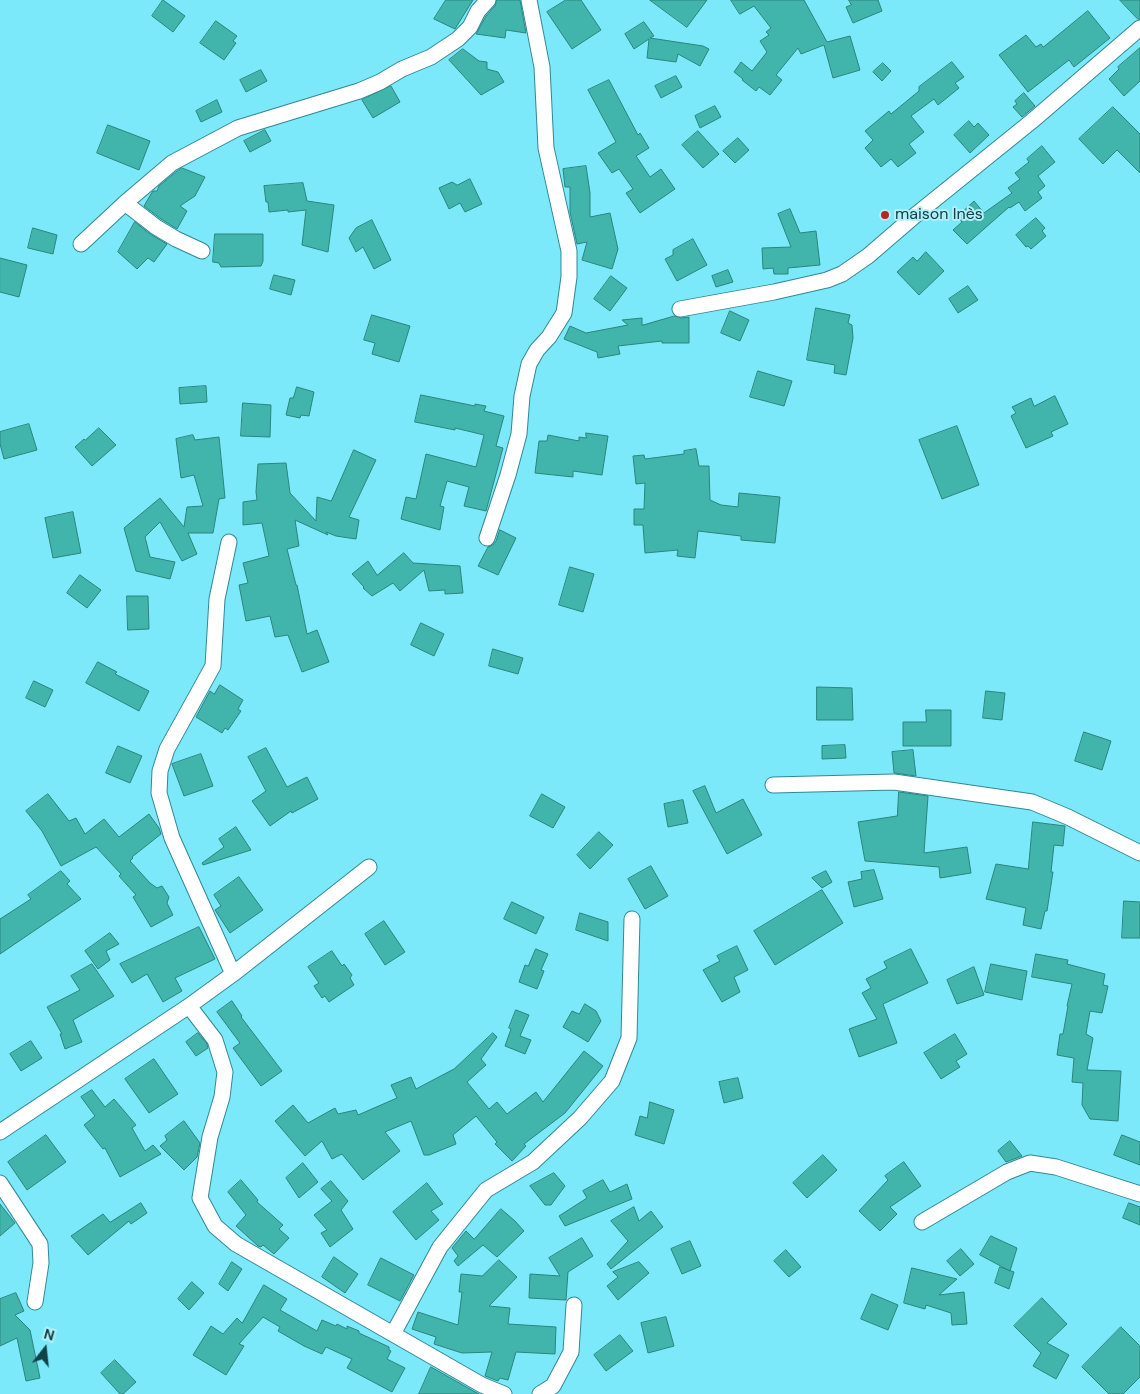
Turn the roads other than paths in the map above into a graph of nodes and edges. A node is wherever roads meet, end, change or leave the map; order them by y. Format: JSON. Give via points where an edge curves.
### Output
{"nodes":[{"id":1,"x":488,"y":0,"type":"edge"},
{"id":2,"x":529,"y":0,"type":"edge"},
{"id":3,"x":1140,"y":28,"type":"edge"},
{"id":4,"x":125,"y":203,"type":"junction"},
{"id":5,"x":81,"y":244,"type":"dead end"},
{"id":6,"x":202,"y":251,"type":"dead end"},
{"id":7,"x":680,"y":309,"type":"dead end"},
{"id":8,"x":487,"y":538,"type":"dead end"},
{"id":9,"x":229,"y":542,"type":"dead end"},
{"id":10,"x":773,"y":785,"type":"dead end"},
{"id":11,"x":1140,"y":853,"type":"edge"},
{"id":12,"x":369,"y":867,"type":"dead end"},
{"id":13,"x":632,"y":919,"type":"dead end"},
{"id":14,"x":233,"y":974,"type":"junction"},
{"id":15,"x":189,"y":1006,"type":"junction"},
{"id":16,"x":1,"y":1129,"type":"edge"},
{"id":17,"x":0,"y":1183,"type":"edge"},
{"id":18,"x":1140,"y":1194,"type":"edge"},
{"id":19,"x":922,"y":1222,"type":"dead end"},
{"id":20,"x":35,"y":1302,"type":"dead end"},
{"id":21,"x":574,"y":1305,"type":"dead end"},
{"id":22,"x":393,"y":1334,"type":"junction"},
{"id":23,"x":504,"y":1394,"type":"edge"},
{"id":24,"x":540,"y":1394,"type":"edge"}],
"edges":[{"from":1,"to":4,"type":"street","via":[[478,10],[470,27],[431,57],[359,91],[238,128],[172,163]]},
{"from":2,"to":8,"type":"street","via":[[542,67],[546,148],[569,251],[569,277],[564,313],[529,364],[519,434]]},
{"from":3,"to":7,"type":"street","via":[[1032,121],[842,274],[774,292]]},
{"from":4,"to":5,"type":"street"},
{"from":4,"to":6,"type":"street","via":[[156,227]]},
{"from":9,"to":14,"type":"street","via":[[216,599],[213,666],[167,749],[160,771],[159,793],[172,838]]},
{"from":10,"to":11,"type":"street","via":[[894,782],[1032,802],[1068,816]]},
{"from":12,"to":14,"type":"street"},
{"from":13,"to":22,"type":"street","via":[[629,1038],[612,1081],[580,1118],[533,1162],[486,1190],[440,1248]]},
{"from":14,"to":15,"type":"street"},
{"from":15,"to":16,"type":"street"},
{"from":15,"to":22,"type":"street","via":[[215,1040],[225,1072],[200,1198],[215,1226],[236,1244]]},
{"from":17,"to":20,"type":"street","via":[[40,1244],[41,1263]]},
{"from":18,"to":19,"type":"street","via":[[1056,1167],[1030,1163],[1007,1172]]},
{"from":21,"to":24,"type":"street","via":[[571,1352],[554,1386]]},
{"from":22,"to":23,"type":"street","via":[[482,1385]]}]}
